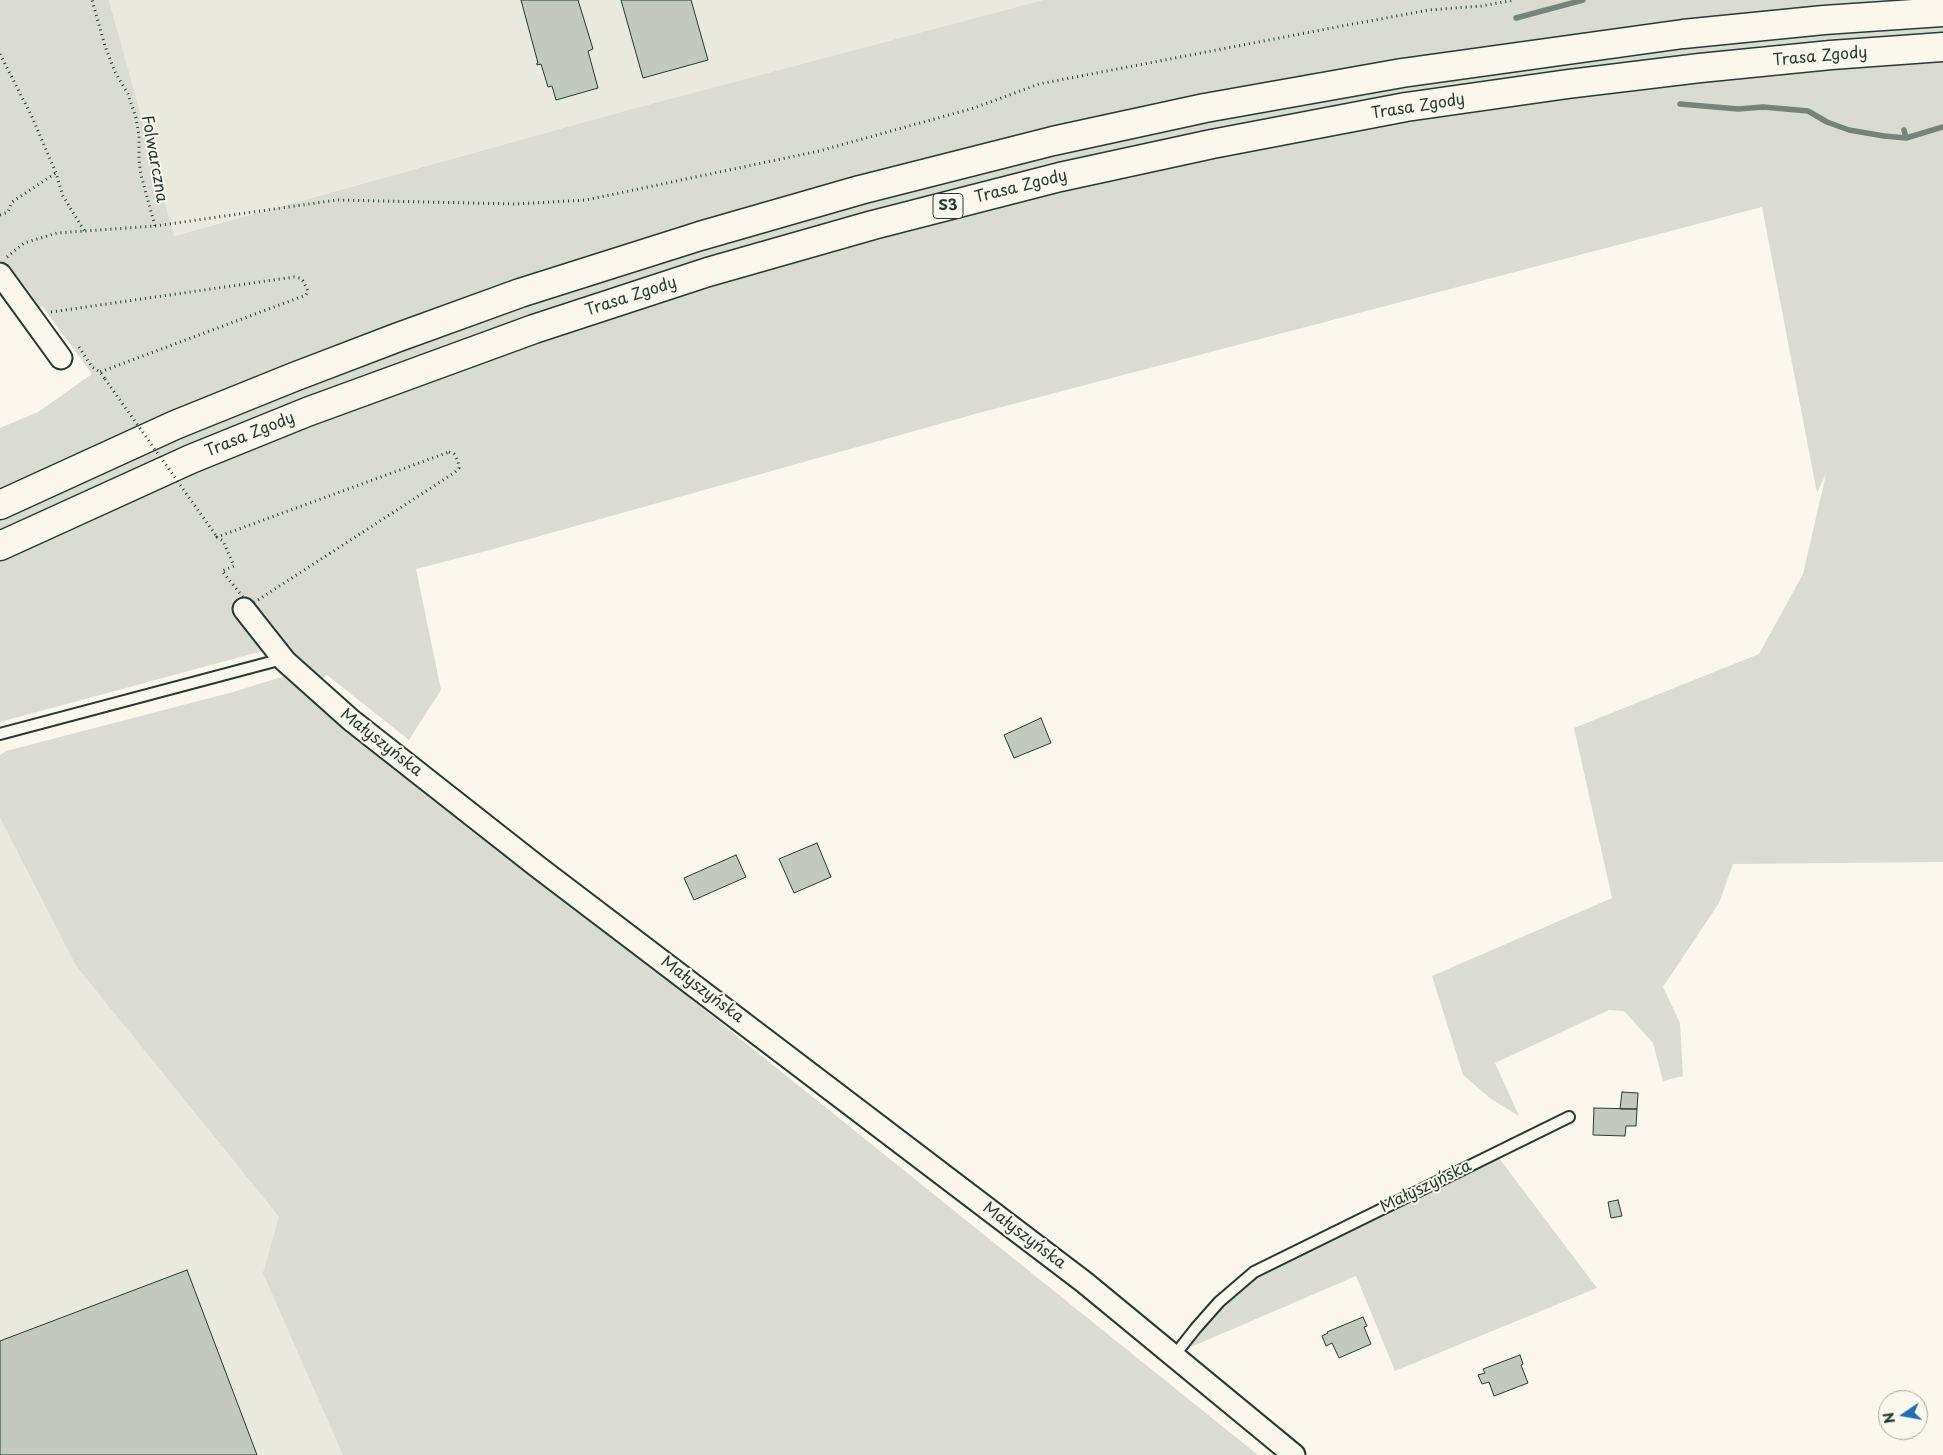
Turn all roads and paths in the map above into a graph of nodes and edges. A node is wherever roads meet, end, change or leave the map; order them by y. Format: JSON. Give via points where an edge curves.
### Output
{"nodes":[{"id":1,"x":92,"y":0,"type":"edge"},
{"id":2,"x":1486,"y":0,"type":"edge"},
{"id":3,"x":1515,"y":0,"type":"edge"},
{"id":4,"x":1481,"y":6,"type":"junction"},
{"id":5,"x":1943,"y":12,"type":"edge"},
{"id":6,"x":1943,"y":47,"type":"edge"},
{"id":7,"x":0,"y":54,"type":"edge"},
{"id":8,"x":56,"y":173,"type":"junction"},
{"id":9,"x":0,"y":215,"type":"edge"},
{"id":10,"x":155,"y":226,"type":"junction"},
{"id":11,"x":85,"y":232,"type":"junction"},
{"id":12,"x":0,"y":262,"type":"edge"},
{"id":13,"x":0,"y":274,"type":"edge"},
{"id":14,"x":46,"y":313,"type":"dead end"},
{"id":15,"x":66,"y":355,"type":"joint"},
{"id":16,"x":100,"y":372,"type":"junction"},
{"id":17,"x":0,"y":504,"type":"edge"},
{"id":18,"x":217,"y":537,"type":"junction"},
{"id":19,"x":0,"y":546,"type":"edge"},
{"id":20,"x":249,"y":606,"type":"junction"},
{"id":21,"x":286,"y":661,"type":"junction"},
{"id":22,"x":0,"y":734,"type":"edge"},
{"id":23,"x":1569,"y":1117,"type":"dead end"},
{"id":24,"x":1174,"y":1356,"type":"junction"},
{"id":25,"x":1294,"y":1455,"type":"edge"}],
"edges":[{"from":1,"to":10,"type":"path","name":"Folwarczna","via":[[105,46],[136,118],[141,175]]},
{"from":2,"to":4,"type":"path"},
{"from":3,"to":4,"type":"path"},
{"from":4,"to":10,"type":"path","via":[[1429,10],[1040,84],[974,108],[818,152],[586,200],[516,204],[337,200]]},
{"from":5,"to":17,"type":"highway","number":"S3","via":[[1683,34],[1402,73],[1196,110],[1053,141],[860,190],[529,290],[294,376],[175,425]]},
{"from":6,"to":19,"type":"highway","name":"Trasa Zgody","number":"S3","via":[[1700,68],[1406,108],[1060,177],[872,225],[708,272],[534,329],[316,408],[191,459]]},
{"from":7,"to":8,"type":"path","via":[[32,116]]},
{"from":8,"to":9,"type":"path","via":[[12,202],[8,212]]},
{"from":8,"to":11,"type":"path","via":[[63,196]]},
{"from":10,"to":11,"type":"path","name":"Folwarczna"},
{"from":11,"to":12,"type":"path","name":"Folwarczna","via":[[57,233],[24,243]]},
{"from":13,"to":15,"type":"street"},
{"from":14,"to":16,"type":"path","via":[[294,277],[300,278],[308,291],[306,295]]},
{"from":15,"to":16,"type":"path","via":[[78,346],[92,367]]},
{"from":16,"to":18,"type":"path","bridge":true},
{"from":18,"to":20,"type":"path","via":[[223,541],[234,566],[222,571]]},
{"from":18,"to":20,"type":"path","via":[[448,452],[454,454],[458,461],[459,468],[454,473]]},
{"from":20,"to":21,"type":"street","name":"Małyszyńska"},
{"from":21,"to":22,"type":"lane","via":[[274,660]]},
{"from":21,"to":24,"type":"street","name":"Małyszyńska","via":[[359,726],[538,867],[1084,1282]]},
{"from":23,"to":24,"type":"lane","name":"Małyszyńska","via":[[1254,1272],[1220,1302]]},
{"from":24,"to":25,"type":"street","name":"Małyszyńska"}]}
